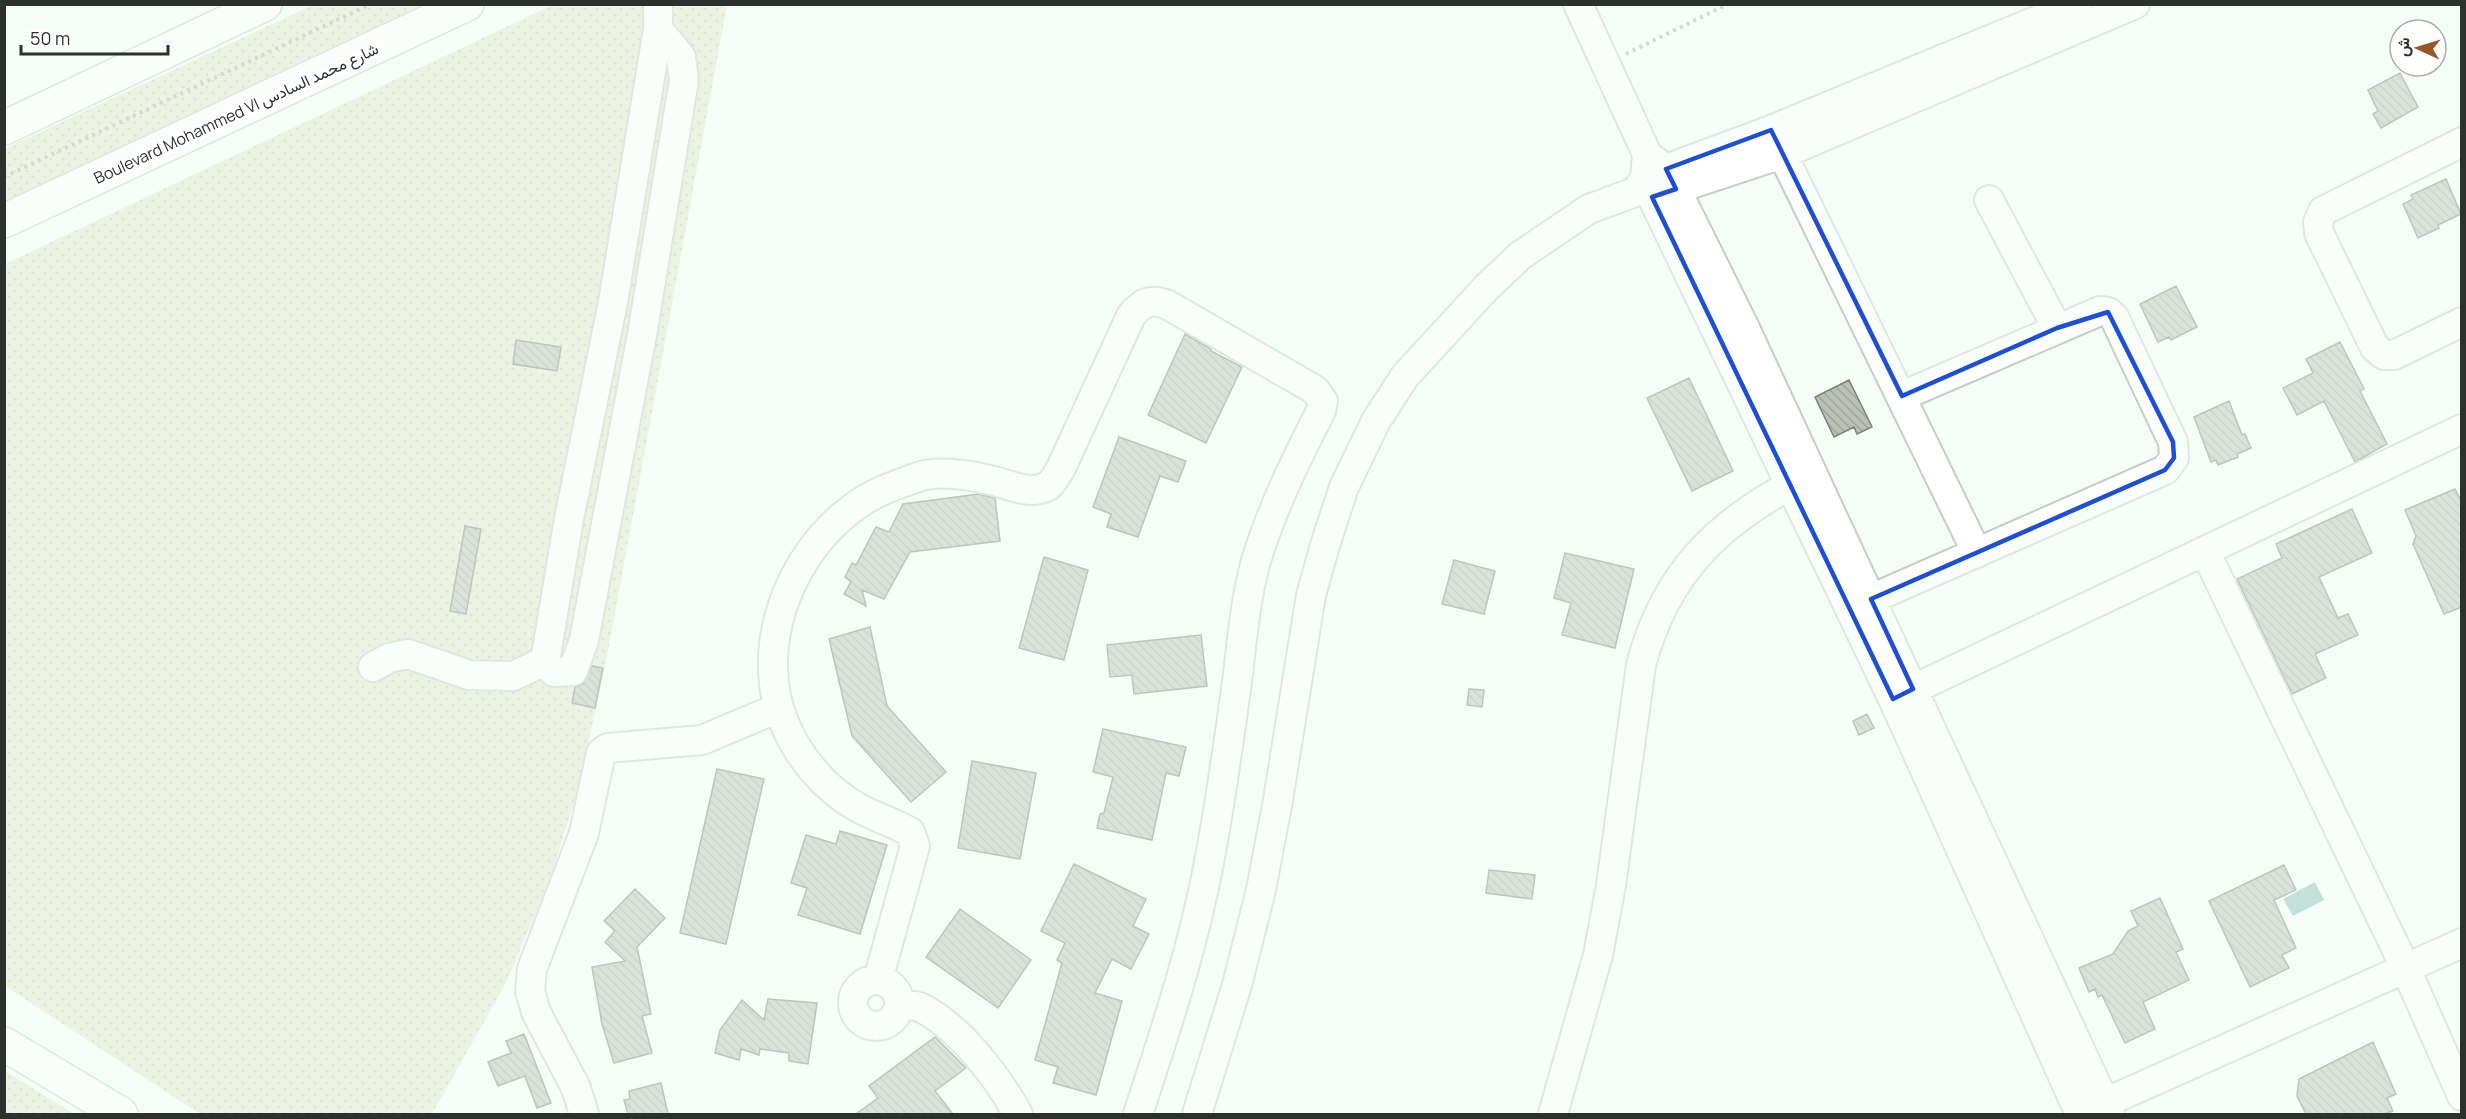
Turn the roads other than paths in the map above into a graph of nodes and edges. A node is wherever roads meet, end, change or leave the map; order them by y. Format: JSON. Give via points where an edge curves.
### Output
{"nodes":[{"id":1,"x":265,"y":4,"type":"edge"},
{"id":2,"x":467,"y":4,"type":"edge"},
{"id":3,"x":1578,"y":4,"type":"edge"},
{"id":4,"x":2135,"y":4,"type":"edge"},
{"id":5,"x":2080,"y":12,"type":"edge"},
{"id":6,"x":658,"y":16,"type":"edge"},
{"id":7,"x":4,"y":128,"type":"edge"},
{"id":8,"x":1776,"y":142,"type":"junction"},
{"id":9,"x":2462,"y":142,"type":"edge"},
{"id":10,"x":1653,"y":180,"type":"junction"},
{"id":11,"x":1989,"y":200,"type":"dead end"},
{"id":12,"x":4,"y":221,"type":"edge"},
{"id":13,"x":2462,"y":322,"type":"edge"},
{"id":14,"x":2057,"y":328,"type":"junction"},
{"id":15,"x":1902,"y":396,"type":"junction"},
{"id":16,"x":2462,"y":429,"type":"edge"},
{"id":17,"x":1801,"y":479,"type":"junction"},
{"id":18,"x":2205,"y":551,"type":"junction"},
{"id":19,"x":1977,"y":553,"type":"junction"},
{"id":20,"x":1871,"y":599,"type":"junction"},
{"id":21,"x":544,"y":661,"type":"junction"},
{"id":22,"x":373,"y":667,"type":"dead end"},
{"id":23,"x":1903,"y":694,"type":"junction"},
{"id":24,"x":778,"y":708,"type":"junction"},
{"id":25,"x":2462,"y":943,"type":"edge"},
{"id":26,"x":2406,"y":969,"type":"junction"},
{"id":27,"x":878,"y":980,"type":"junction"},
{"id":28,"x":899,"y":1005,"type":"junction"},
{"id":29,"x":4,"y":1044,"type":"edge"},
{"id":30,"x":2462,"y":1096,"type":"edge"},
{"id":31,"x":2098,"y":1110,"type":"edge"},
{"id":32,"x":121,"y":1114,"type":"edge"},
{"id":33,"x":584,"y":1114,"type":"edge"},
{"id":34,"x":1018,"y":1114,"type":"edge"},
{"id":35,"x":1137,"y":1114,"type":"edge"},
{"id":36,"x":1197,"y":1114,"type":"edge"},
{"id":37,"x":1553,"y":1114,"type":"edge"}],
"edges":[{"from":1,"to":7,"type":"main road"},
{"from":2,"to":12,"type":"main road","name":"Boulevard Mohammed VI شارع محمد السادس"},
{"from":3,"to":10,"type":"street"},
{"from":4,"to":5,"type":"street"},
{"from":5,"to":8,"type":"street"},
{"from":6,"to":21,"type":"street","via":[[613,302]]},
{"from":6,"to":21,"type":"street","via":[[681,57],[684,80],[642,335],[585,640],[573,671],[555,672]]},
{"from":8,"to":10,"type":"street"},
{"from":8,"to":15,"type":"street"},
{"from":9,"to":13,"type":"street","via":[[2323,211],[2318,222],[2319,233],[2370,338],[2384,355],[2394,355]]},
{"from":10,"to":17,"type":"street","via":[[1743,324]]},
{"from":10,"to":36,"type":"street","via":[[1589,209],[1521,255],[1406,376],[1376,421],[1344,487],[1311,595],[1261,890],[1237,985]]},
{"from":11,"to":14,"type":"street"},
{"from":14,"to":15,"type":"street"},
{"from":14,"to":19,"type":"street","via":[[2100,311],[2114,317],[2173,442],[2174,458],[2165,470]]},
{"from":15,"to":19,"type":"street"},
{"from":16,"to":18,"type":"street"},
{"from":17,"to":20,"type":"street"},
{"from":17,"to":23,"type":"street"},
{"from":17,"to":37,"type":"street","via":[[1738,518],[1690,563],[1673,586],[1649,636],[1641,665],[1598,955]]},
{"from":18,"to":23,"type":"street"},
{"from":18,"to":26,"type":"street"},
{"from":19,"to":20,"type":"street"},
{"from":20,"to":23,"type":"street"},
{"from":21,"to":22,"type":"street","via":[[513,676],[469,675],[408,654],[388,658]]},
{"from":23,"to":31,"type":"street"},
{"from":24,"to":27,"type":"street","via":[[790,738],[827,786],[857,807],[910,832],[914,838]]},
{"from":24,"to":33,"type":"street","via":[[702,740],[608,748],[601,753],[584,834],[532,969],[530,991],[536,1012],[576,1088]]},
{"from":24,"to":35,"type":"street","via":[[773,678],[780,608],[798,570],[830,528],[867,498],[924,475],[988,479],[1022,489],[1050,485],[1131,316],[1148,301],[1168,305],[1315,390],[1323,401],[1321,411],[1274,508],[1256,563],[1228,752],[1190,954]]},
{"from":25,"to":26,"type":"street"},
{"from":26,"to":30,"type":"street"},
{"from":26,"to":31,"type":"street"},
{"from":27,"to":28,"type":"street","via":[[897,993]]},
{"from":27,"to":28,"type":"street","via":[[866,982],[857,990],[853,1001],[855,1013],[874,1027],[896,1016]]},
{"from":28,"to":34,"type":"street","via":[[920,1006],[958,1035],[988,1069]]},
{"from":29,"to":32,"type":"main road"}]}
